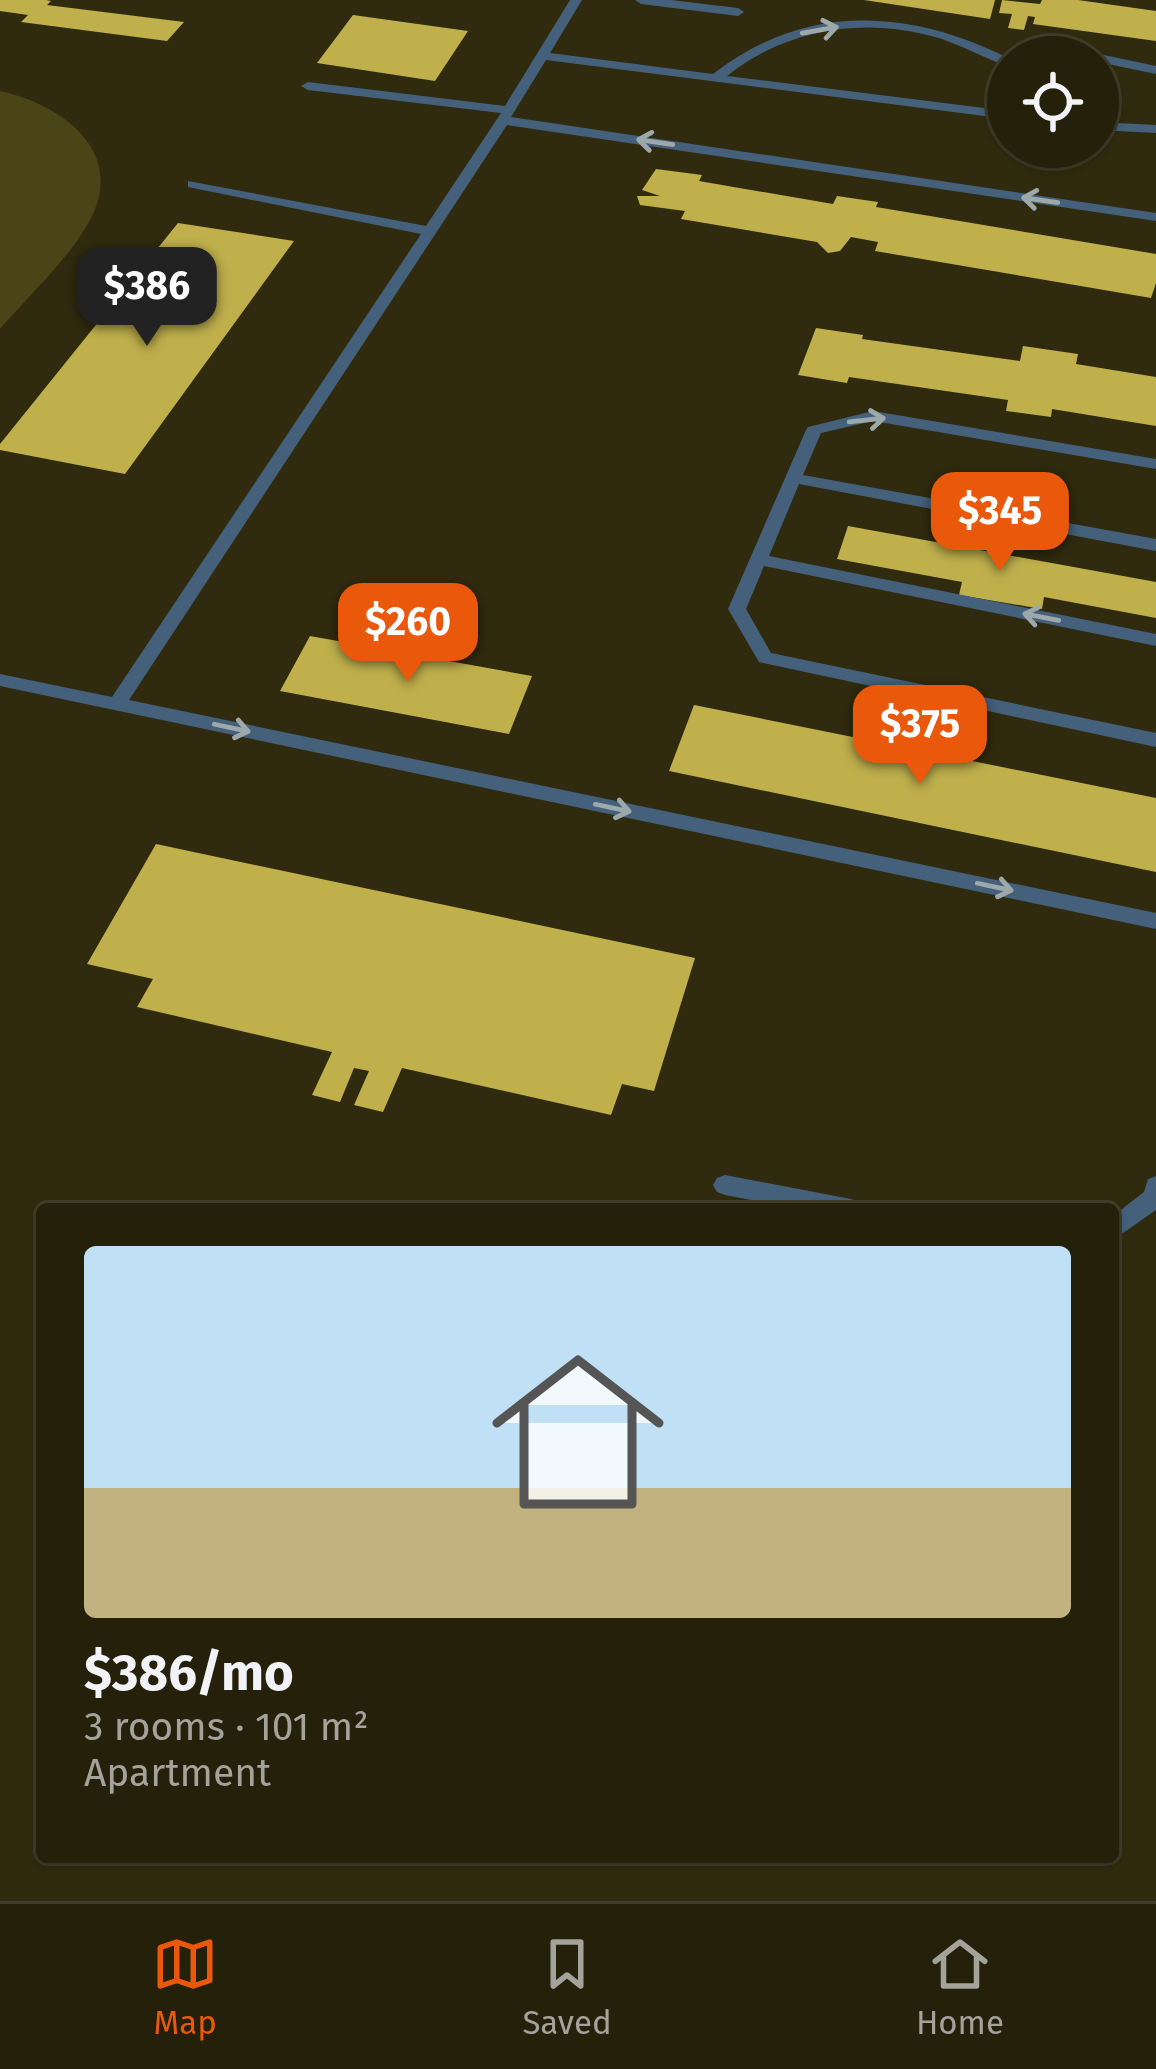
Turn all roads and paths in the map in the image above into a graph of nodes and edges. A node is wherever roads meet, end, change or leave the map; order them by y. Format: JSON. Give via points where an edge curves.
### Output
{"nodes":[{"id":1,"x":576,"y":0,"type":"edge"},
{"id":2,"x":641,"y":0,"type":"edge"},
{"id":3,"x":738,"y":12,"type":"dead end"},
{"id":4,"x":987,"y":53,"type":"edge"},
{"id":5,"x":541,"y":56,"type":"junction"},
{"id":6,"x":1119,"y":62,"type":"edge"},
{"id":7,"x":1156,"y":70,"type":"edge"},
{"id":8,"x":716,"y":77,"type":"junction"},
{"id":9,"x":308,"y":86,"type":"dead end"},
{"id":10,"x":987,"y":112,"type":"edge"},
{"id":11,"x":506,"y":115,"type":"junction"},
{"id":12,"x":1119,"y":127,"type":"edge"},
{"id":13,"x":1156,"y":129,"type":"edge"},
{"id":14,"x":193,"y":184,"type":"dead end"},
{"id":15,"x":1156,"y":217,"type":"edge"},
{"id":16,"x":429,"y":231,"type":"junction"},
{"id":17,"x":1156,"y":464,"type":"edge"},
{"id":18,"x":794,"y":478,"type":"junction"},
{"id":19,"x":1156,"y":545,"type":"edge"},
{"id":20,"x":758,"y":559,"type":"junction"},
{"id":21,"x":1156,"y":640,"type":"edge"},
{"id":22,"x":0,"y":680,"type":"edge"},
{"id":23,"x":117,"y":704,"type":"junction"},
{"id":24,"x":1156,"y":740,"type":"edge"},
{"id":25,"x":1156,"y":921,"type":"edge"},
{"id":26,"x":725,"y":1185,"type":"dead end"},
{"id":27,"x":1156,"y":1186,"type":"edge"},
{"id":28,"x":820,"y":1203,"type":"edge"},
{"id":29,"x":1119,"y":1225,"type":"edge"}],
"edges":[{"from":1,"to":5,"type":"lane"},
{"from":2,"to":3,"type":"lane"},
{"from":8,"to":4,"type":"lane","one_way":true,"via":[[741,54],[795,34],[868,21],[934,31]]},
{"from":5,"to":8,"type":"lane"},
{"from":5,"to":11,"type":"lane"},
{"from":6,"to":7,"type":"lane"},
{"from":8,"to":10,"type":"lane"},
{"from":9,"to":11,"type":"lane"},
{"from":15,"to":11,"type":"lane","one_way":true},
{"from":11,"to":16,"type":"lane"},
{"from":12,"to":13,"type":"lane"},
{"from":14,"to":16,"type":"lane"},
{"from":16,"to":23,"type":"lane"},
{"from":18,"to":17,"type":"lane","one_way":true,"via":[[814,430],[872,416]]},
{"from":18,"to":19,"type":"lane"},
{"from":18,"to":20,"type":"lane"},
{"from":21,"to":20,"type":"lane","one_way":true},
{"from":20,"to":24,"type":"lane","via":[[737,609],[765,658]]},
{"from":22,"to":23,"type":"lane"},
{"from":23,"to":25,"type":"lane","one_way":true},
{"from":26,"to":28,"type":"lane"},
{"from":27,"to":29,"type":"lane","via":[[1155,1197]]}]}
